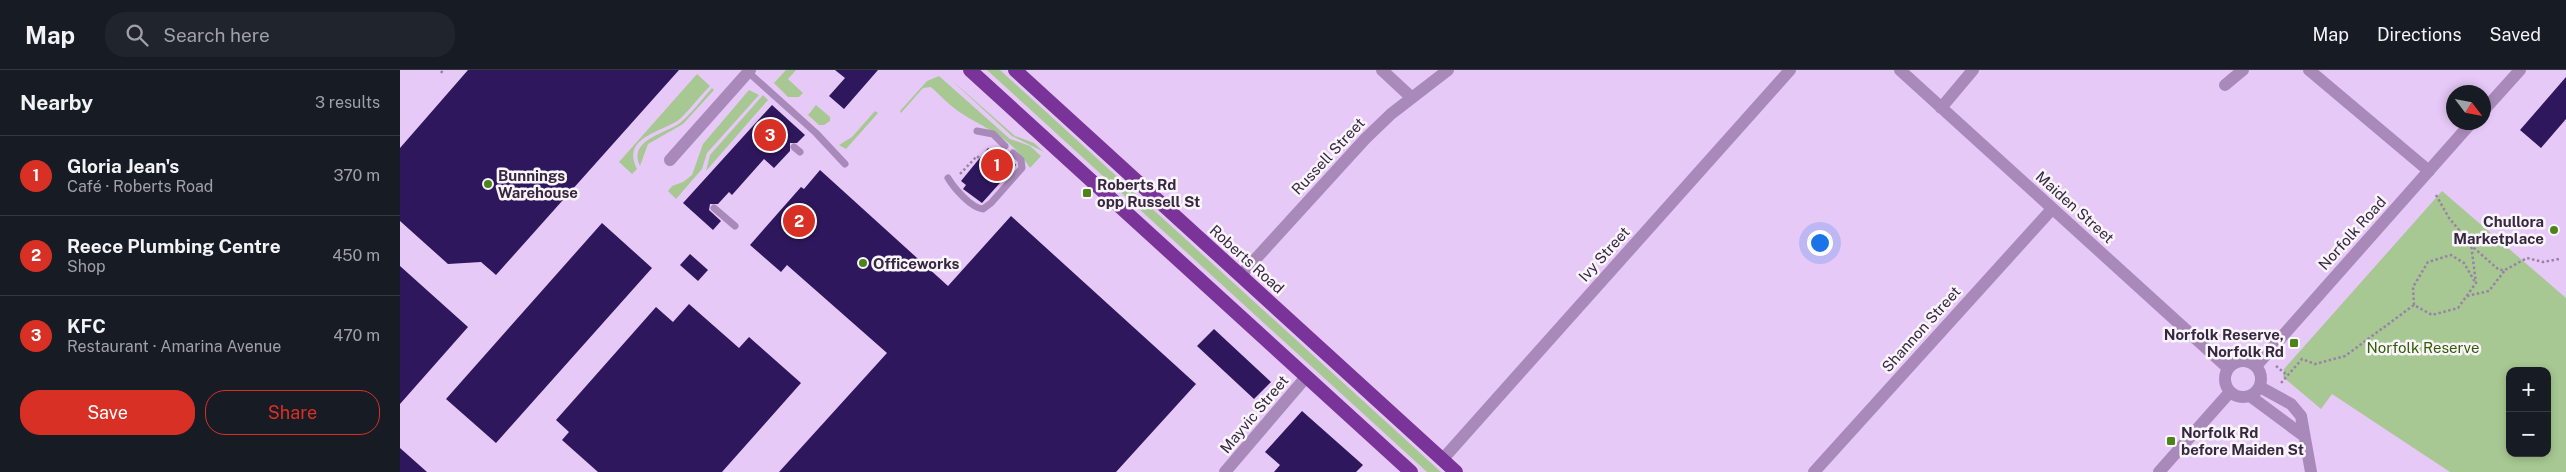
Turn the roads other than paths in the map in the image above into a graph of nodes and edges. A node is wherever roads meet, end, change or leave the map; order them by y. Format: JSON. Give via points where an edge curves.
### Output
{"nodes":[{"id":1,"x":970,"y":70,"type":"edge"},
{"id":2,"x":1015,"y":70,"type":"edge"},
{"id":3,"x":1382,"y":70,"type":"edge"},
{"id":4,"x":1448,"y":70,"type":"edge"},
{"id":5,"x":1790,"y":70,"type":"edge"},
{"id":6,"x":1900,"y":70,"type":"edge"},
{"id":7,"x":1973,"y":70,"type":"edge"},
{"id":8,"x":2243,"y":70,"type":"edge"},
{"id":9,"x":2309,"y":70,"type":"edge"},
{"id":10,"x":2520,"y":70,"type":"edge"},
{"id":11,"x":749,"y":71,"type":"edge"},
{"id":12,"x":2225,"y":85,"type":"dead end"},
{"id":13,"x":1412,"y":98,"type":"junction"},
{"id":14,"x":2491,"y":102,"type":"edge"},
{"id":15,"x":1941,"y":108,"type":"junction"},
{"id":16,"x":2465,"y":130,"type":"edge"},
{"id":17,"x":977,"y":131,"type":"dead end"},
{"id":18,"x":1005,"y":146,"type":"dead end"},
{"id":19,"x":1013,"y":153,"type":"dead end"},
{"id":20,"x":670,"y":160,"type":"dead end"},
{"id":21,"x":845,"y":164,"type":"dead end"},
{"id":22,"x":2429,"y":171,"type":"junction"},
{"id":23,"x":948,"y":178,"type":"dead end"},
{"id":24,"x":714,"y":208,"type":"dead end"},
{"id":25,"x":2052,"y":209,"type":"junction"},
{"id":26,"x":735,"y":226,"type":"dead end"},
{"id":27,"x":1241,"y":275,"type":"junction"},
{"id":28,"x":2256,"y":366,"type":"junction"},
{"id":29,"x":2228,"y":368,"type":"junction"},
{"id":30,"x":1307,"y":376,"type":"junction"},
{"id":31,"x":2230,"y":392,"type":"junction"},
{"id":32,"x":2255,"y":392,"type":"junction"},
{"id":33,"x":1442,"y":460,"type":"junction"},
{"id":34,"x":1225,"y":472,"type":"edge"},
{"id":35,"x":1411,"y":472,"type":"edge"},
{"id":36,"x":1456,"y":472,"type":"edge"},
{"id":37,"x":1814,"y":472,"type":"edge"},
{"id":38,"x":2159,"y":472,"type":"edge"},
{"id":39,"x":2311,"y":472,"type":"edge"}],
"edges":[{"from":1,"to":30,"type":"highway"},
{"from":2,"to":27,"type":"highway","name":"Roberts Road"},
{"from":3,"to":13,"type":"street"},
{"from":4,"to":13,"type":"street","name":"Russell Street"},
{"from":5,"to":33,"type":"street","name":"Ivy Street"},
{"from":6,"to":15,"type":"street","name":"Maiden Street"},
{"from":7,"to":15,"type":"street"},
{"from":8,"to":12,"type":"street"},
{"from":9,"to":22,"type":"street"},
{"from":10,"to":14,"type":"street"},
{"from":11,"to":20,"type":"street"},
{"from":11,"to":21,"type":"lane"},
{"from":13,"to":27,"type":"street","name":"Russell Street","via":[[1365,139]]},
{"from":15,"to":25,"type":"street","name":"Maiden Street"},
{"from":16,"to":22,"type":"street","name":"Norfolk Road"},
{"from":17,"to":18,"type":"lane","via":[[993,134]]},
{"from":19,"to":23,"type":"lane","via":[[1021,160],[1022,168],[983,209],[975,206]]},
{"from":22,"to":28,"type":"street","name":"Norfolk Road"},
{"from":24,"to":26,"type":"lane"},
{"from":25,"to":29,"type":"street","name":"Maiden Street"},
{"from":25,"to":37,"type":"street","name":"Shannon Street"},
{"from":27,"to":33,"type":"highway","name":"Roberts Road"},
{"from":28,"to":29,"type":"street","via":[[2245,360]]},
{"from":28,"to":32,"type":"street","via":[[2261,376]]},
{"from":29,"to":31,"type":"street","via":[[2225,383]]},
{"from":30,"to":34,"type":"street","name":"Mayvic Street"},
{"from":30,"to":35,"type":"highway"},
{"from":31,"to":32,"type":"street","via":[[2238,397]]},
{"from":31,"to":38,"type":"street"},
{"from":32,"to":39,"type":"street","via":[[2291,404],[2297,410],[2304,425]]},
{"from":33,"to":36,"type":"highway","name":"Roberts Road"}]}
